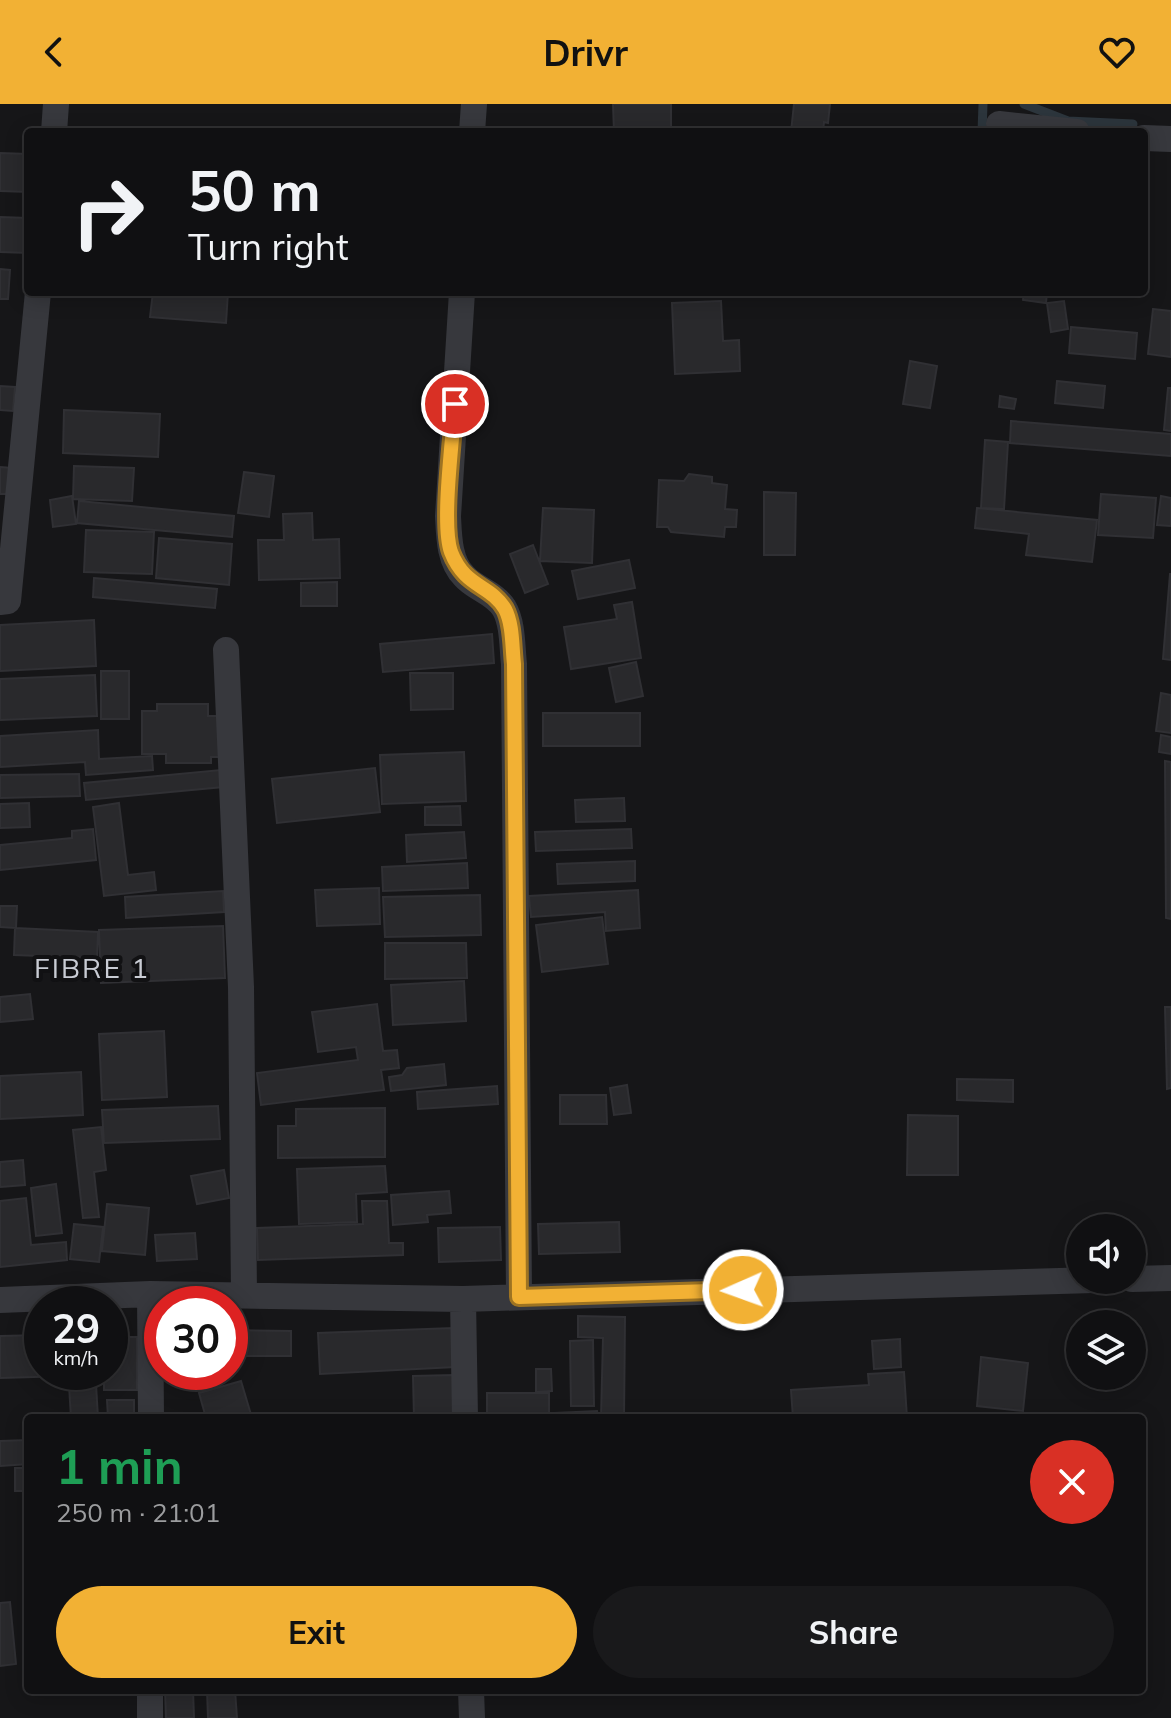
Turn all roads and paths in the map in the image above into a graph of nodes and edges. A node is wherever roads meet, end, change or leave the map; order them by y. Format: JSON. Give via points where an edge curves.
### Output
{"nodes":[{"id":1,"x":56,"y":104,"type":"edge"},
{"id":2,"x":474,"y":104,"type":"edge"},
{"id":3,"x":999,"y":120,"type":"edge"},
{"id":4,"x":54,"y":128,"type":"edge"},
{"id":5,"x":472,"y":128,"type":"edge"},
{"id":6,"x":1051,"y":128,"type":"edge"},
{"id":7,"x":1148,"y":138,"type":"edge"},
{"id":8,"x":1171,"y":139,"type":"edge"},
{"id":9,"x":38,"y":296,"type":"edge"},
{"id":10,"x":462,"y":296,"type":"edge"},
{"id":11,"x":0,"y":602,"type":"edge"},
{"id":12,"x":226,"y":650,"type":"dead end"},
{"id":13,"x":1171,"y":1278,"type":"edge"},
{"id":14,"x":1146,"y":1279,"type":"edge"},
{"id":15,"x":1066,"y":1281,"type":"edge"},
{"id":16,"x":244,"y":1286,"type":"edge"},
{"id":17,"x":144,"y":1294,"type":"edge"},
{"id":18,"x":248,"y":1295,"type":"edge"},
{"id":19,"x":519,"y":1297,"type":"junction"},
{"id":20,"x":463,"y":1299,"type":"junction"},
{"id":21,"x":0,"y":1300,"type":"edge"},
{"id":22,"x":151,"y":1390,"type":"edge"},
{"id":23,"x":151,"y":1414,"type":"edge"},
{"id":24,"x":465,"y":1414,"type":"edge"},
{"id":25,"x":150,"y":1694,"type":"edge"},
{"id":26,"x":471,"y":1694,"type":"edge"},
{"id":27,"x":150,"y":1718,"type":"edge"},
{"id":28,"x":472,"y":1718,"type":"edge"}],
"edges":[{"from":1,"to":4,"type":"street"},
{"from":2,"to":5,"type":"street"},
{"from":3,"to":6,"type":"street"},
{"from":7,"to":8,"type":"street"},
{"from":9,"to":11,"type":"street","via":[[8,601]]},
{"from":10,"to":19,"type":"street","via":[[450,549],[463,576],[505,609],[514,664]]},
{"from":12,"to":16,"type":"street","via":[[241,987]]},
{"from":13,"to":14,"type":"street"},
{"from":15,"to":19,"type":"street"},
{"from":17,"to":21,"type":"street"},
{"from":18,"to":20,"type":"street"},
{"from":19,"to":20,"type":"street"},
{"from":20,"to":24,"type":"street"},
{"from":22,"to":23,"type":"street"},
{"from":25,"to":27,"type":"street"},
{"from":26,"to":28,"type":"street"}]}
